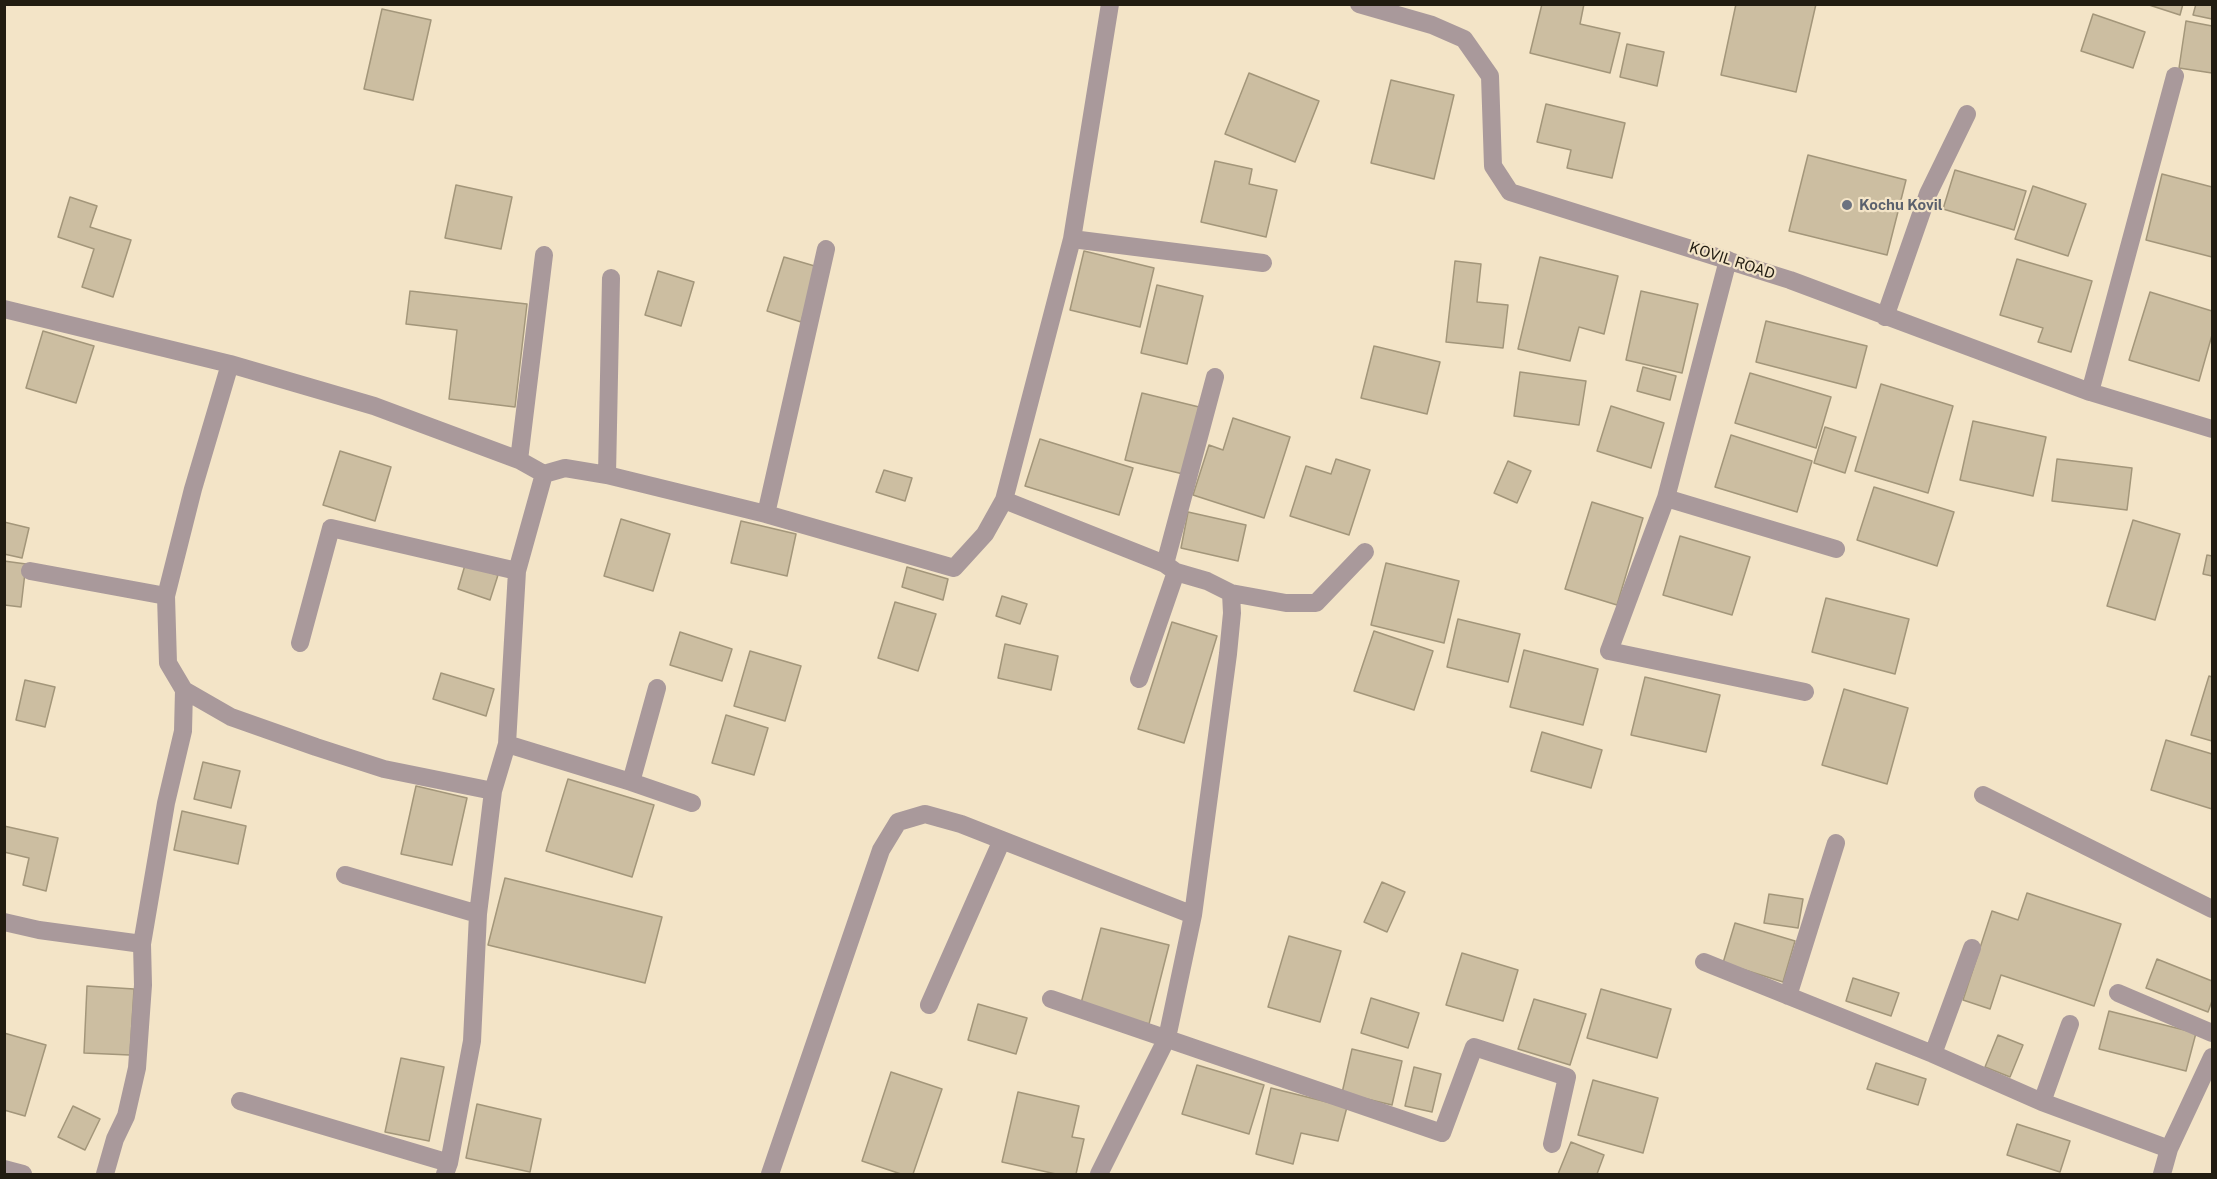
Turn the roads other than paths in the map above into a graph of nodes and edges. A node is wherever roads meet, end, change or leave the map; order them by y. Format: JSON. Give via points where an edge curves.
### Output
{"nodes":[{"id":1,"x":1110,"y":4,"type":"edge"},
{"id":2,"x":1359,"y":4,"type":"edge"},
{"id":3,"x":2175,"y":76,"type":"dead end"},
{"id":4,"x":1967,"y":114,"type":"dead end"},
{"id":5,"x":1072,"y":239,"type":"junction"},
{"id":6,"x":826,"y":249,"type":"dead end"},
{"id":7,"x":544,"y":255,"type":"dead end"},
{"id":8,"x":1728,"y":260,"type":"junction"},
{"id":9,"x":1263,"y":263,"type":"dead end"},
{"id":10,"x":610,"y":278,"type":"dead end"},
{"id":11,"x":4,"y":309,"type":"edge"},
{"id":12,"x":1886,"y":317,"type":"junction"},
{"id":13,"x":230,"y":364,"type":"junction"},
{"id":14,"x":1215,"y":377,"type":"dead end"},
{"id":15,"x":2090,"y":392,"type":"junction"},
{"id":16,"x":2212,"y":429,"type":"edge"},
{"id":17,"x":519,"y":460,"type":"junction"},
{"id":18,"x":544,"y":474,"type":"junction"},
{"id":19,"x":607,"y":475,"type":"junction"},
{"id":20,"x":1666,"y":498,"type":"junction"},
{"id":21,"x":1004,"y":500,"type":"junction"},
{"id":22,"x":766,"y":514,"type":"junction"},
{"id":23,"x":1836,"y":549,"type":"dead end"},
{"id":24,"x":1365,"y":552,"type":"dead end"},
{"id":25,"x":1170,"y":568,"type":"junction"},
{"id":26,"x":30,"y":571,"type":"dead end"},
{"id":27,"x":517,"y":571,"type":"junction"},
{"id":28,"x":1231,"y":592,"type":"junction"},
{"id":29,"x":166,"y":596,"type":"junction"},
{"id":30,"x":300,"y":643,"type":"dead end"},
{"id":31,"x":1138,"y":679,"type":"dead end"},
{"id":32,"x":657,"y":688,"type":"dead end"},
{"id":33,"x":184,"y":690,"type":"junction"},
{"id":34,"x":1805,"y":692,"type":"dead end"},
{"id":35,"x":507,"y":744,"type":"junction"},
{"id":36,"x":631,"y":782,"type":"junction"},
{"id":37,"x":493,"y":791,"type":"junction"},
{"id":38,"x":1983,"y":795,"type":"dead end"},
{"id":39,"x":692,"y":803,"type":"dead end"},
{"id":40,"x":1002,"y":840,"type":"junction"},
{"id":41,"x":1836,"y":843,"type":"dead end"},
{"id":42,"x":345,"y":875,"type":"dead end"},
{"id":43,"x":2212,"y":909,"type":"edge"},
{"id":44,"x":478,"y":915,"type":"junction"},
{"id":45,"x":1193,"y":915,"type":"junction"},
{"id":46,"x":4,"y":922,"type":"edge"},
{"id":47,"x":141,"y":944,"type":"junction"},
{"id":48,"x":1972,"y":948,"type":"dead end"},
{"id":49,"x":1704,"y":962,"type":"dead end"},
{"id":50,"x":2118,"y":993,"type":"dead end"},
{"id":51,"x":1788,"y":996,"type":"junction"},
{"id":52,"x":1051,"y":999,"type":"dead end"},
{"id":53,"x":928,"y":1005,"type":"dead end"},
{"id":54,"x":2070,"y":1024,"type":"dead end"},
{"id":55,"x":2212,"y":1033,"type":"edge"},
{"id":56,"x":1167,"y":1038,"type":"junction"},
{"id":57,"x":1933,"y":1054,"type":"junction"},
{"id":58,"x":2212,"y":1057,"type":"edge"},
{"id":59,"x":240,"y":1101,"type":"dead end"},
{"id":60,"x":2042,"y":1102,"type":"junction"},
{"id":61,"x":1552,"y":1144,"type":"dead end"},
{"id":62,"x":2169,"y":1149,"type":"junction"},
{"id":63,"x":4,"y":1169,"type":"edge"},
{"id":64,"x":447,"y":1169,"type":"edge"},
{"id":65,"x":23,"y":1174,"type":"edge"},
{"id":66,"x":105,"y":1174,"type":"edge"},
{"id":67,"x":770,"y":1174,"type":"edge"},
{"id":68,"x":1099,"y":1174,"type":"edge"},
{"id":69,"x":2162,"y":1174,"type":"edge"}],
"edges":[{"from":1,"to":5,"type":"street"},
{"from":2,"to":8,"type":"street","name":"KOVIL ROAD","via":[[1432,25],[1464,39],[1490,76],[1493,166],[1510,192]]},
{"from":3,"to":15,"type":"street"},
{"from":4,"to":12,"type":"street","via":[[1928,194]]},
{"from":5,"to":9,"type":"street"},
{"from":5,"to":21,"type":"street"},
{"from":6,"to":22,"type":"street"},
{"from":7,"to":17,"type":"street"},
{"from":8,"to":12,"type":"street","name":"KOVIL ROAD"},
{"from":8,"to":20,"type":"street"},
{"from":10,"to":19,"type":"street"},
{"from":11,"to":13,"type":"street"},
{"from":12,"to":15,"type":"street","name":"KOVIL ROAD"},
{"from":13,"to":17,"type":"street","via":[[375,406]]},
{"from":13,"to":29,"type":"street"},
{"from":14,"to":25,"type":"street"},
{"from":15,"to":16,"type":"street","name":"KOVIL ROAD"},
{"from":17,"to":18,"type":"street"},
{"from":18,"to":19,"type":"street","via":[[565,468]]},
{"from":18,"to":27,"type":"street"},
{"from":19,"to":22,"type":"street"},
{"from":20,"to":23,"type":"street"},
{"from":20,"to":34,"type":"street","via":[[1609,651]]},
{"from":21,"to":22,"type":"street","via":[[985,534],[954,568]]},
{"from":21,"to":25,"type":"street"},
{"from":24,"to":28,"type":"street","via":[[1316,603],[1286,603]]},
{"from":25,"to":28,"type":"street"},
{"from":25,"to":31,"type":"street"},
{"from":26,"to":29,"type":"street"},
{"from":27,"to":30,"type":"street","via":[[331,528]]},
{"from":27,"to":35,"type":"street"},
{"from":28,"to":45,"type":"street","via":[[1228,654]]},
{"from":29,"to":33,"type":"street","via":[[168,663]]},
{"from":32,"to":36,"type":"street"},
{"from":33,"to":37,"type":"street","via":[[231,717],[316,747],[384,769]]},
{"from":33,"to":47,"type":"street","via":[[183,731]]},
{"from":35,"to":36,"type":"street"},
{"from":35,"to":37,"type":"street"},
{"from":36,"to":39,"type":"street"},
{"from":37,"to":44,"type":"street"},
{"from":38,"to":43,"type":"street"},
{"from":40,"to":45,"type":"street"},
{"from":40,"to":53,"type":"street"},
{"from":40,"to":67,"type":"street","via":[[925,814],[898,822],[880,850]]},
{"from":41,"to":51,"type":"street"},
{"from":42,"to":44,"type":"street"},
{"from":44,"to":64,"type":"street","via":[[472,1041]]},
{"from":45,"to":56,"type":"street"},
{"from":46,"to":47,"type":"street"},
{"from":47,"to":66,"type":"street","via":[[143,985],[137,1068],[126,1116]]},
{"from":48,"to":57,"type":"street"},
{"from":49,"to":51,"type":"street"},
{"from":50,"to":55,"type":"street"},
{"from":51,"to":57,"type":"street"},
{"from":52,"to":56,"type":"street"},
{"from":54,"to":60,"type":"street"},
{"from":56,"to":61,"type":"street","via":[[1442,1133],[1474,1047],[1567,1077]]},
{"from":56,"to":68,"type":"street"},
{"from":57,"to":60,"type":"street"},
{"from":58,"to":62,"type":"street"},
{"from":59,"to":64,"type":"street"},
{"from":60,"to":62,"type":"street"},
{"from":62,"to":69,"type":"street"},
{"from":63,"to":65,"type":"street"}]}
